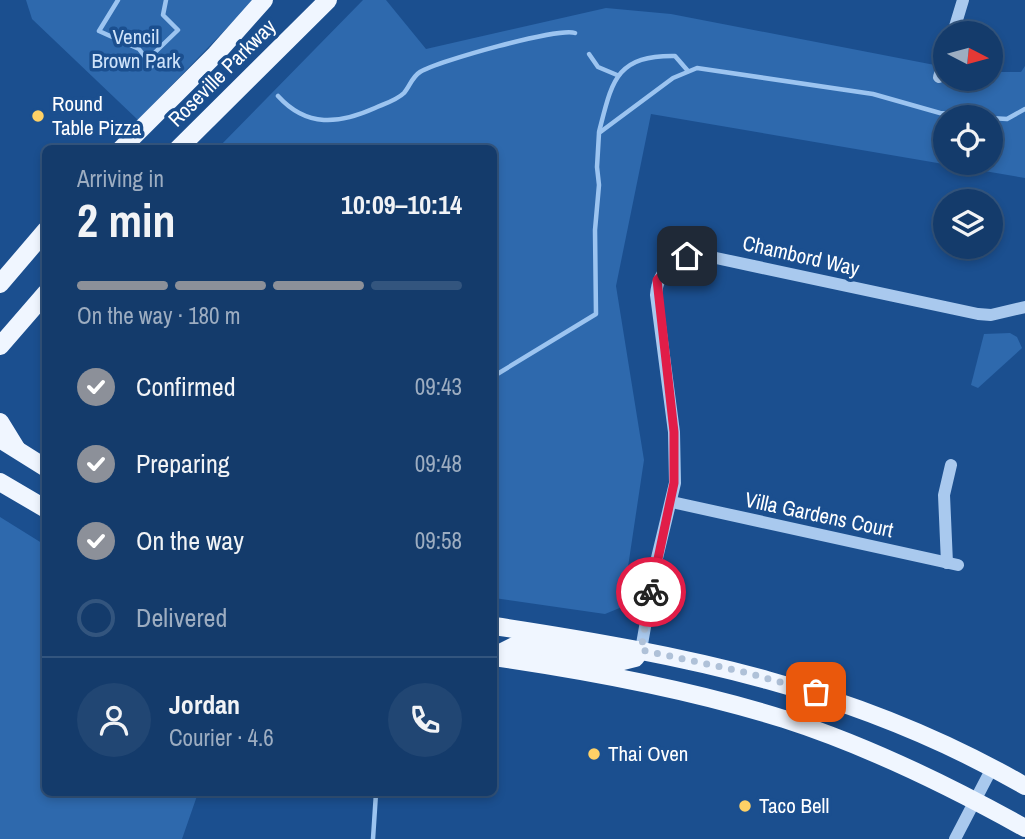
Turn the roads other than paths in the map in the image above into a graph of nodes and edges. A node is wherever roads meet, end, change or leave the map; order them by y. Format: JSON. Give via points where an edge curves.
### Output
{"nodes":[{"id":1,"x":264,"y":0,"type":"edge"},
{"id":2,"x":328,"y":0,"type":"edge"},
{"id":3,"x":963,"y":0,"type":"edge"},
{"id":4,"x":957,"y":21,"type":"edge"},
{"id":5,"x":125,"y":145,"type":"edge"},
{"id":6,"x":182,"y":145,"type":"edge"},
{"id":7,"x":42,"y":235,"type":"edge"},
{"id":8,"x":0,"y":284,"type":"edge"},
{"id":9,"x":42,"y":298,"type":"edge"},
{"id":10,"x":1024,"y":310,"type":"edge"},
{"id":11,"x":4,"y":341,"type":"edge"},
{"id":12,"x":0,"y":356,"type":"edge"},
{"id":13,"x":0,"y":422,"type":"edge"},
{"id":14,"x":0,"y":439,"type":"edge"},
{"id":15,"x":17,"y":451,"type":"junction"},
{"id":16,"x":951,"y":465,"type":"dead end"},
{"id":17,"x":42,"y":466,"type":"edge"},
{"id":18,"x":0,"y":482,"type":"edge"},
{"id":19,"x":672,"y":502,"type":"junction"},
{"id":20,"x":42,"y":507,"type":"edge"},
{"id":21,"x":497,"y":626,"type":"edge"},
{"id":22,"x":641,"y":650,"type":"junction"},
{"id":23,"x":497,"y":654,"type":"edge"},
{"id":24,"x":497,"y":657,"type":"edge"},
{"id":25,"x":992,"y":768,"type":"junction"},
{"id":26,"x":1025,"y":786,"type":"edge"},
{"id":27,"x":975,"y":800,"type":"junction"},
{"id":28,"x":1025,"y":828,"type":"edge"},
{"id":29,"x":955,"y":839,"type":"edge"}],
"edges":[{"from":1,"to":5,"type":"main road","name":"Roseville Parkway"},
{"from":2,"to":6,"type":"main road","name":"Roseville Parkway"},
{"from":3,"to":4,"type":"street"},
{"from":7,"to":8,"type":"main road"},
{"from":9,"to":11,"type":"main road"},
{"from":10,"to":19,"type":"street","name":"Chambord Way","via":[[978,314],[731,259],[702,255],[675,261],[657,280],[656,295],[674,432]]},
{"from":11,"to":12,"type":"main road"},
{"from":13,"to":15,"type":"main road"},
{"from":14,"to":15,"type":"main road"},
{"from":15,"to":17,"type":"main road"},
{"from":16,"to":19,"type":"street","name":"Villa Gardens Court","via":[[944,495],[952,564]]},
{"from":18,"to":20,"type":"main road"},
{"from":19,"to":22,"type":"street","name":"Chambord Way","via":[[660,542]]},
{"from":21,"to":22,"type":"main road"},
{"from":22,"to":23,"type":"main road","via":[[635,658],[619,662],[516,645]]},
{"from":22,"to":25,"type":"main road","via":[[740,671],[839,700]]},
{"from":24,"to":27,"type":"main road","via":[[635,681],[784,719],[885,757]]},
{"from":25,"to":26,"type":"main road"},
{"from":25,"to":27,"type":"street"},
{"from":27,"to":28,"type":"main road"},
{"from":27,"to":29,"type":"street"}]}
